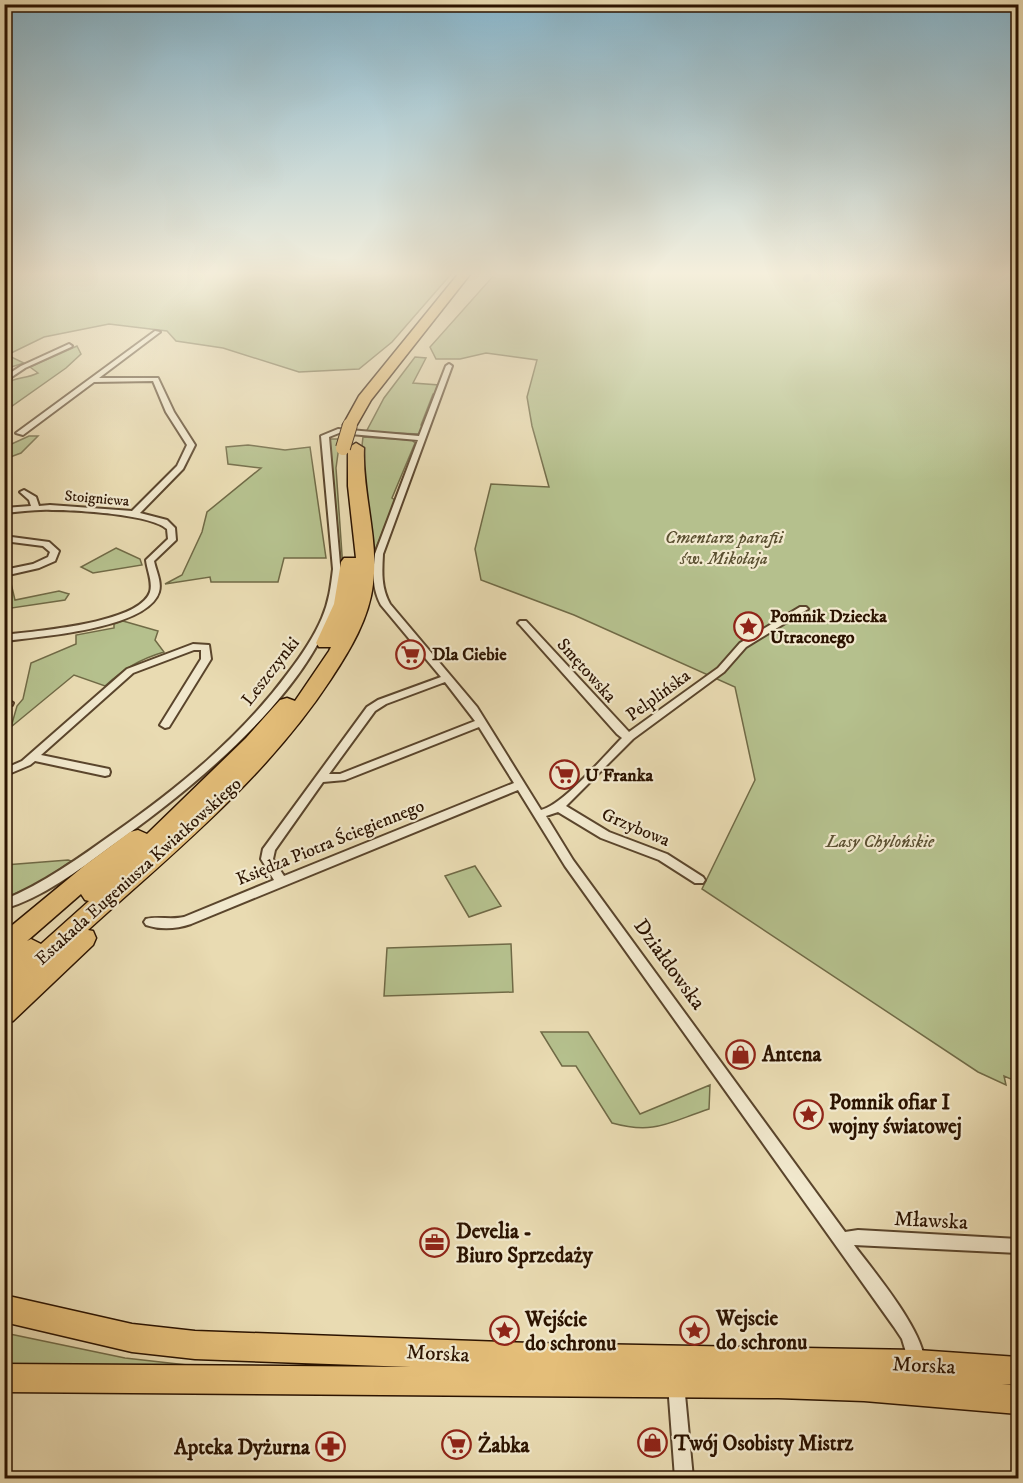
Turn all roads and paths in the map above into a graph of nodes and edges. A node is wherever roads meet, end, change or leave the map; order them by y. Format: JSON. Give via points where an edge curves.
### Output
{"nodes":[{"id":1,"x":143,"y":342,"type":"edge"},
{"id":2,"x":410,"y":342,"type":"edge"},
{"id":3,"x":420,"y":342,"type":"edge"},
{"id":4,"x":69,"y":345,"type":"dead end"},
{"id":5,"x":449,"y":366,"type":"dead end"},
{"id":6,"x":4,"y":370,"type":"edge"},
{"id":7,"x":17,"y":370,"type":"junction"},
{"id":8,"x":4,"y":380,"type":"edge"},
{"id":9,"x":93,"y":380,"type":"junction"},
{"id":10,"x":20,"y":433,"type":"dead end"},
{"id":11,"x":422,"y":438,"type":"junction"},
{"id":12,"x":350,"y":448,"type":"junction"},
{"id":13,"x":24,"y":492,"type":"dead end"},
{"id":14,"x":35,"y":507,"type":"junction"},
{"id":15,"x":4,"y":511,"type":"edge"},
{"id":16,"x":134,"y":514,"type":"junction"},
{"id":17,"x":4,"y":538,"type":"edge"},
{"id":18,"x":4,"y":573,"type":"edge"},
{"id":19,"x":803,"y":609,"type":"dead end"},
{"id":20,"x":523,"y":623,"type":"dead end"},
{"id":21,"x":4,"y":638,"type":"edge"},
{"id":22,"x":448,"y":678,"type":"junction"},
{"id":23,"x":482,"y":722,"type":"junction"},
{"id":24,"x":165,"y":725,"type":"dead end"},
{"id":25,"x":629,"y":737,"type":"junction"},
{"id":26,"x":33,"y":757,"type":"junction"},
{"id":27,"x":256,"y":763,"type":"junction"},
{"id":28,"x":105,"y":772,"type":"dead end"},
{"id":29,"x":4,"y":773,"type":"edge"},
{"id":30,"x":218,"y":778,"type":"junction"},
{"id":31,"x":319,"y":779,"type":"junction"},
{"id":32,"x":521,"y":784,"type":"junction"},
{"id":33,"x":558,"y":807,"type":"junction"},
{"id":34,"x":538,"y":814,"type":"junction"},
{"id":35,"x":699,"y":880,"type":"dead end"},
{"id":36,"x":281,"y":881,"type":"junction"},
{"id":37,"x":4,"y":904,"type":"edge"},
{"id":38,"x":150,"y":922,"type":"dead end"},
{"id":39,"x":4,"y":946,"type":"edge"},
{"id":40,"x":4,"y":973,"type":"edge"},
{"id":41,"x":4,"y":995,"type":"edge"},
{"id":42,"x":4,"y":1014,"type":"edge"},
{"id":43,"x":841,"y":1240,"type":"junction"},
{"id":44,"x":1018,"y":1246,"type":"edge"},
{"id":45,"x":4,"y":1308,"type":"edge"},
{"id":46,"x":917,"y":1364,"type":"junction"},
{"id":47,"x":1018,"y":1371,"type":"edge"},
{"id":48,"x":4,"y":1378,"type":"edge"},
{"id":49,"x":676,"y":1384,"type":"junction"},
{"id":50,"x":1018,"y":1400,"type":"edge"},
{"id":51,"x":684,"y":1479,"type":"edge"}],
"edges":[{"from":1,"to":9,"type":"street"},
{"from":2,"to":12,"type":"highway","name":"Estakada Eugeniusza Kwiatkowskiego","bridge":true,"via":[[352,420]]},
{"from":3,"to":12,"type":"highway","name":"Estakada Eugeniusza Kwiatkowskiego","via":[[378,396]]},
{"from":4,"to":7,"type":"street"},
{"from":5,"to":11,"type":"street"},
{"from":6,"to":7,"type":"street"},
{"from":7,"to":8,"type":"street"},
{"from":9,"to":10,"type":"street"},
{"from":9,"to":16,"type":"street","via":[[156,379],[170,412],[191,445],[180,467]]},
{"from":11,"to":22,"type":"street","name":"Działdowska","via":[[378,554],[377,573],[386,605]]},
{"from":11,"to":37,"type":"street","name":"Leszczynki","via":[[338,431],[325,436],[336,587],[324,624],[300,663],[268,703],[184,787],[48,885]]},
{"from":12,"to":27,"type":"highway","name":"Estakada Eugeniusza Kwiatkowskiego","via":[[365,565],[361,601],[347,636],[322,679]]},
{"from":12,"to":30,"type":"highway","name":"Estakada Eugeniusza Kwiatkowskiego","via":[[342,472],[350,575],[343,607],[318,658],[289,702]]},
{"from":13,"to":14,"type":"street","via":[[33,499]]},
{"from":14,"to":15,"type":"street","name":"Stoigniewa"},
{"from":14,"to":16,"type":"street","name":"Stoigniewa"},
{"from":16,"to":21,"type":"street","name":"Stoigniewa","via":[[154,518],[168,525],[172,533],[172,540],[150,560],[155,584],[149,602],[139,610],[102,623]]},
{"from":17,"to":18,"type":"street","via":[[46,543],[55,551],[44,564]]},
{"from":19,"to":25,"type":"street","name":"Pelplińska","via":[[743,645],[721,670]]},
{"from":20,"to":25,"type":"street","name":"Smętowska"},
{"from":22,"to":23,"type":"street","name":"Działdowska"},
{"from":22,"to":31,"type":"street","via":[[376,705]]},
{"from":23,"to":31,"type":"street","via":[[341,777]]},
{"from":23,"to":32,"type":"street","name":"Działdowska"},
{"from":24,"to":26,"type":"street","via":[[206,658],[206,647],[192,647],[130,671]]},
{"from":25,"to":33,"type":"street","name":"Pelplińska"},
{"from":26,"to":28,"type":"street"},
{"from":26,"to":29,"type":"street"},
{"from":27,"to":41,"type":"highway","name":"Estakada Eugeniusza Kwiatkowskiego","via":[[199,820],[45,953]]},
{"from":27,"to":42,"type":"highway","via":[[207,828]]},
{"from":30,"to":39,"type":"highway","via":[[92,872]]},
{"from":30,"to":40,"type":"highway","name":"Estakada Eugeniusza Kwiatkowskiego","via":[[175,822]]},
{"from":31,"to":36,"type":"street","via":[[267,855]]},
{"from":32,"to":34,"type":"street","name":"Działdowska"},
{"from":32,"to":36,"type":"street","name":"Księdza Piotra Ściegiennego"},
{"from":33,"to":34,"type":"street","name":"Pelplińska"},
{"from":33,"to":35,"type":"street","name":"Grzybowa","via":[[605,835],[663,857]]},
{"from":34,"to":43,"type":"street","name":"Działdowska","via":[[569,863]]},
{"from":36,"to":38,"type":"street","name":"Księdza Piotra Ściegiennego","via":[[187,921]]},
{"from":43,"to":44,"type":"street","name":"Mławska","via":[[858,1237]]},
{"from":43,"to":46,"type":"street","name":"Działdowska","via":[[909,1335]]},
{"from":45,"to":46,"type":"main road","name":"Morska","via":[[132,1338],[195,1345],[532,1357]]},
{"from":46,"to":47,"type":"main road","name":"Morska"},
{"from":48,"to":49,"type":"main road","name":"Morska"},
{"from":49,"to":50,"type":"main road","name":"Morska","via":[[864,1387]]},
{"from":49,"to":51,"type":"street"}]}
